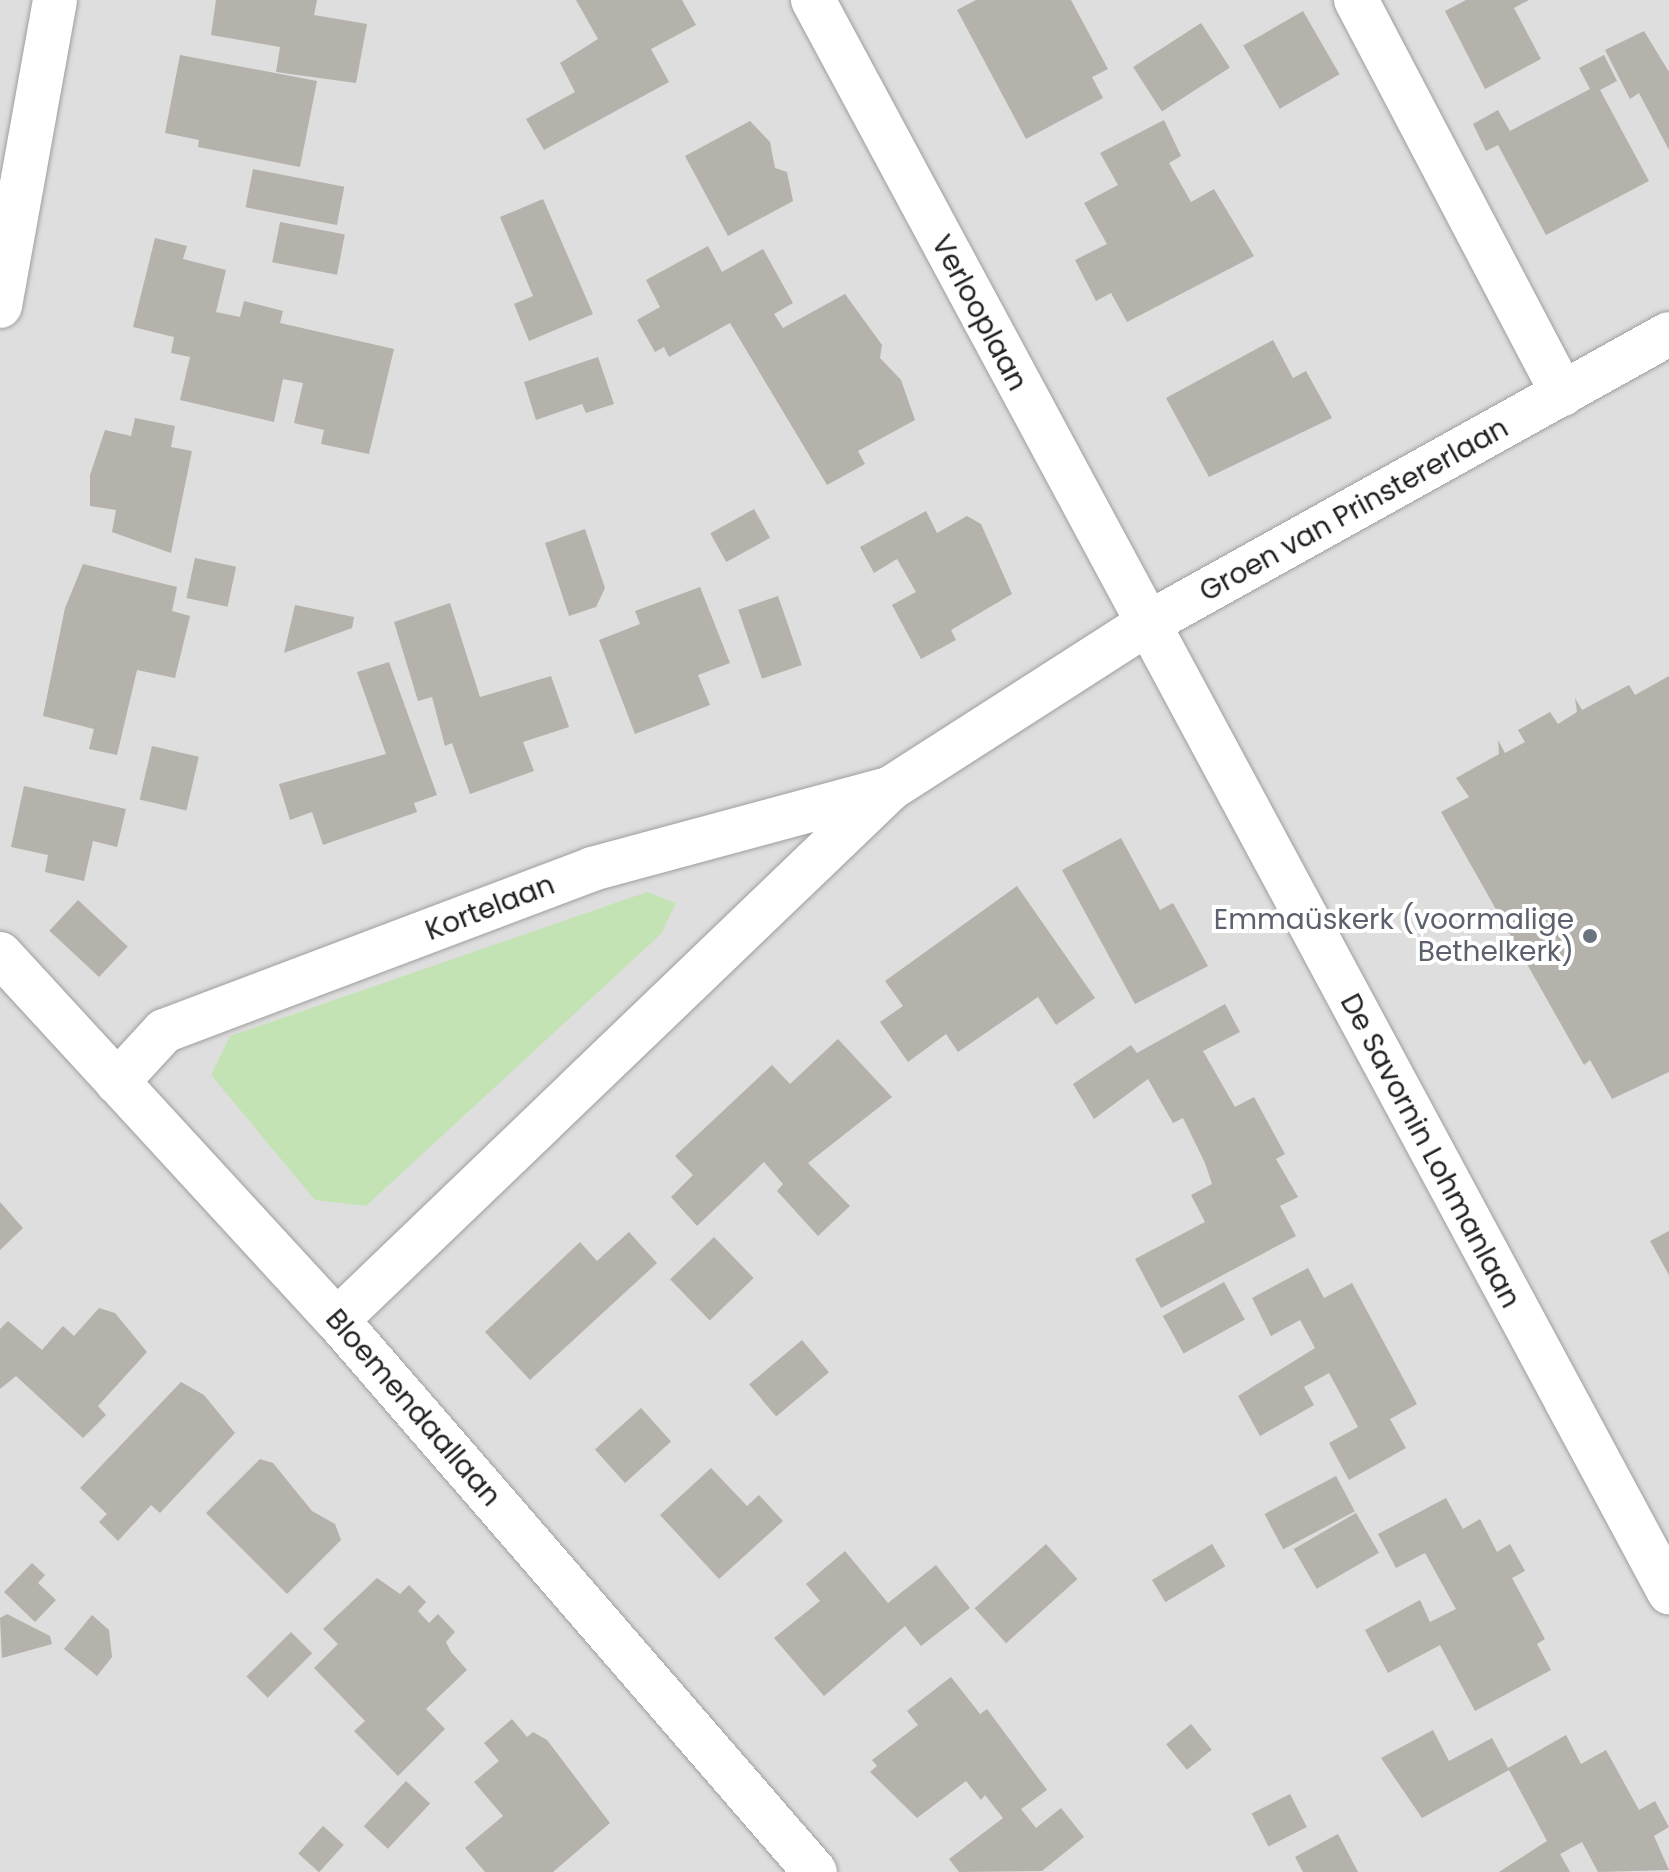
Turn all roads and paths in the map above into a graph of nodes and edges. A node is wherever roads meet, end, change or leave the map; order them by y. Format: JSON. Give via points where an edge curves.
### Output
{"nodes":[{"id":1,"x":55,"y":0,"type":"edge"},
{"id":2,"x":813,"y":0,"type":"edge"},
{"id":3,"x":1356,"y":0,"type":"edge"},
{"id":4,"x":0,"y":306,"type":"edge"},
{"id":5,"x":1669,"y":334,"type":"edge"},
{"id":6,"x":1563,"y":394,"type":"junction"},
{"id":7,"x":1145,"y":625,"type":"junction"},
{"id":8,"x":891,"y":788,"type":"junction"},
{"id":9,"x":0,"y":954,"type":"edge"},
{"id":10,"x":117,"y":1082,"type":"junction"},
{"id":11,"x":337,"y":1320,"type":"junction"},
{"id":12,"x":1669,"y":1592,"type":"edge"},
{"id":13,"x":815,"y":1872,"type":"edge"}],
"edges":[{"from":1,"to":4,"type":"street"},
{"from":2,"to":7,"type":"street","name":"Verlooplaan"},
{"from":3,"to":6,"type":"street"},
{"from":5,"to":6,"type":"street","name":"Groen van Prinstererlaan"},
{"from":6,"to":7,"type":"street","name":"Groen van Prinstererlaan"},
{"from":7,"to":8,"type":"street","name":"Kortelaan"},
{"from":7,"to":12,"type":"street","name":"De Savornin Lohmanlaan"},
{"from":8,"to":10,"type":"street","name":"Kortelaan","via":[[592,869],[164,1031]]},
{"from":8,"to":11,"type":"street","name":"Kortelaan"},
{"from":9,"to":10,"type":"street","name":"Bloemendaallaan"},
{"from":10,"to":11,"type":"street","name":"Bloemendaallaan"},
{"from":11,"to":13,"type":"street","name":"Bloemendaallaan"}]}
